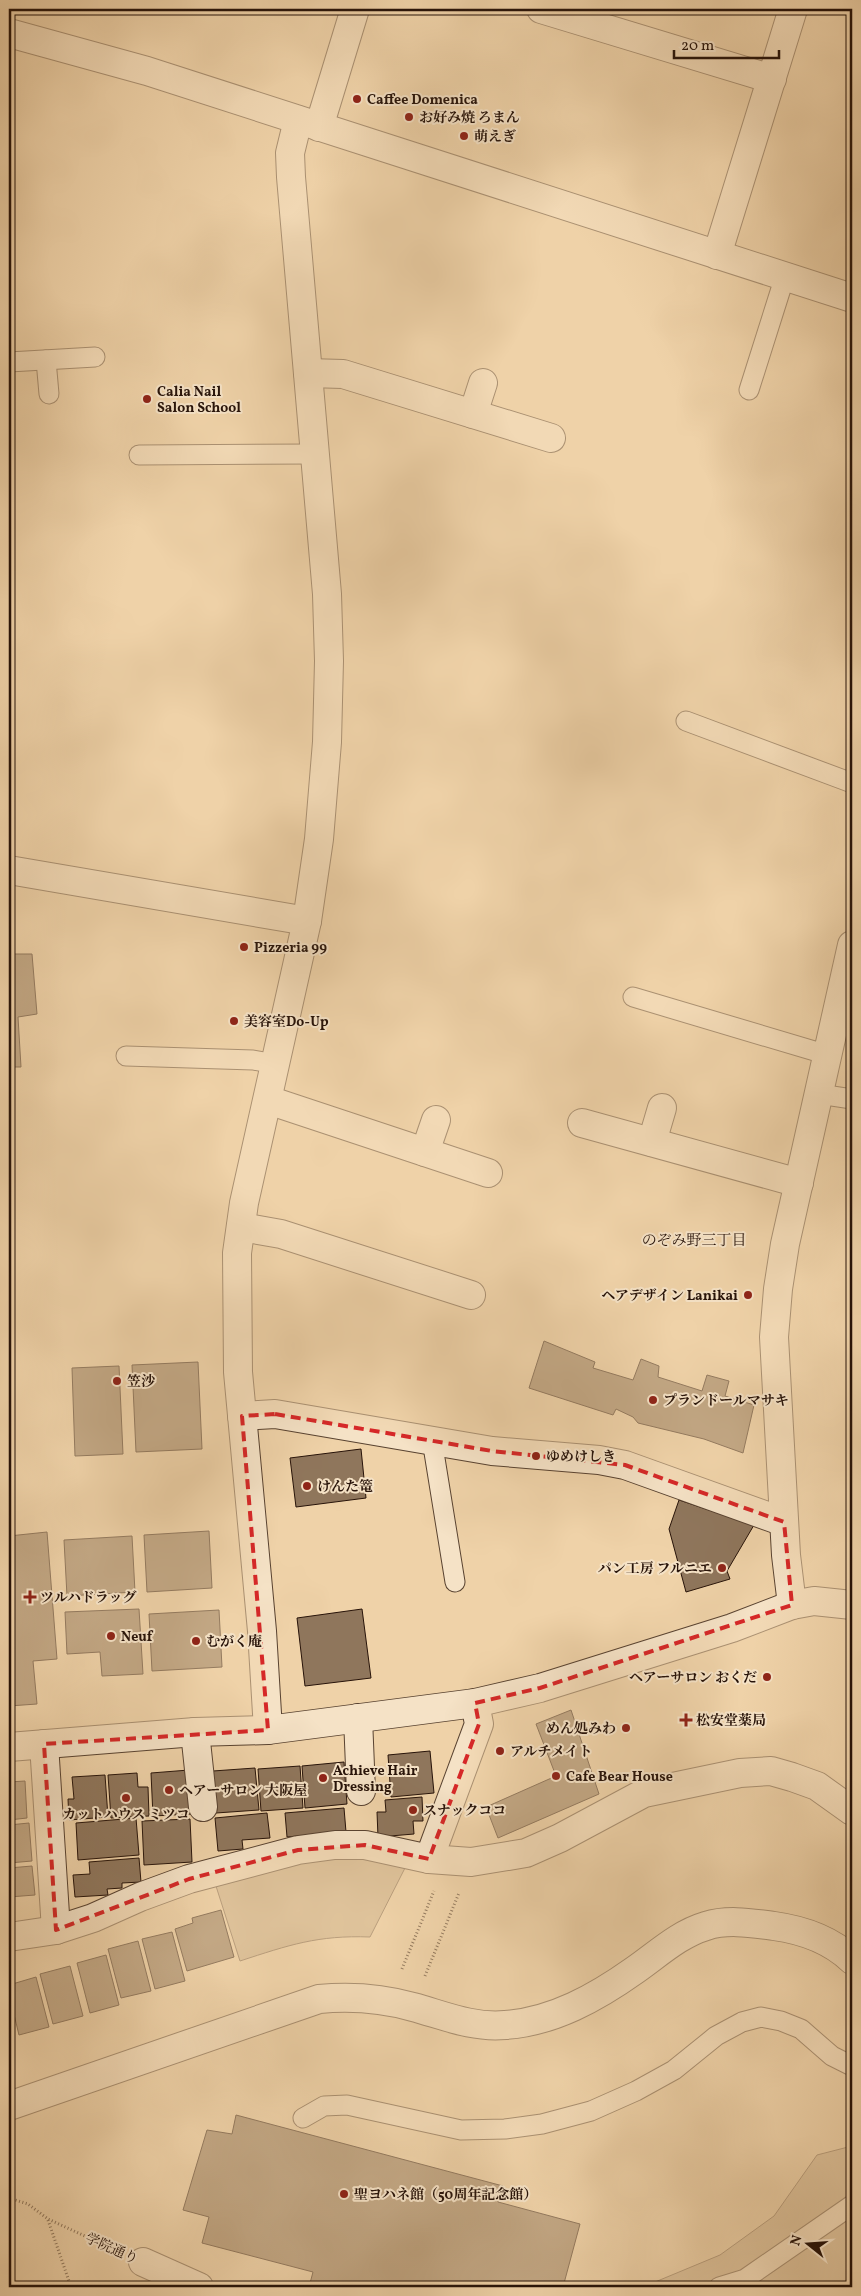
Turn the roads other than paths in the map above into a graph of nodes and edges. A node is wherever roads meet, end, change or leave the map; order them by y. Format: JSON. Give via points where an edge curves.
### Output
{"nodes":[{"id":1,"x":354,"y":9,"type":"edge"},
{"id":2,"x":542,"y":9,"type":"edge"},
{"id":3,"x":793,"y":9,"type":"edge"},
{"id":4,"x":9,"y":33,"type":"edge"},
{"id":5,"x":772,"y":78,"type":"junction"},
{"id":6,"x":308,"y":123,"type":"junction"},
{"id":7,"x":717,"y":254,"type":"junction"},
{"id":8,"x":785,"y":276,"type":"junction"},
{"id":9,"x":852,"y":298,"type":"edge"},
{"id":10,"x":95,"y":358,"type":"dead end"},
{"id":11,"x":46,"y":360,"type":"junction"},
{"id":12,"x":9,"y":362,"type":"edge"},
{"id":13,"x":308,"y":373,"type":"junction"},
{"id":14,"x":483,"y":383,"type":"dead end"},
{"id":15,"x":748,"y":390,"type":"dead end"},
{"id":16,"x":49,"y":394,"type":"dead end"},
{"id":17,"x":473,"y":414,"type":"junction"},
{"id":18,"x":552,"y":438,"type":"dead end"},
{"id":19,"x":315,"y":454,"type":"junction"},
{"id":20,"x":139,"y":455,"type":"dead end"},
{"id":21,"x":686,"y":722,"type":"dead end"},
{"id":22,"x":852,"y":783,"type":"edge"},
{"id":23,"x":9,"y":870,"type":"edge"},
{"id":24,"x":306,"y":922,"type":"junction"},
{"id":25,"x":852,"y":945,"type":"edge"},
{"id":26,"x":633,"y":997,"type":"dead end"},
{"id":27,"x":828,"y":1055,"type":"junction"},
{"id":28,"x":126,"y":1056,"type":"dead end"},
{"id":29,"x":276,"y":1064,"type":"junction"},
{"id":30,"x":819,"y":1094,"type":"junction"},
{"id":31,"x":852,"y":1099,"type":"edge"},
{"id":32,"x":268,"y":1100,"type":"junction"},
{"id":33,"x":662,"y":1108,"type":"dead end"},
{"id":34,"x":436,"y":1120,"type":"dead end"},
{"id":35,"x":582,"y":1123,"type":"dead end"},
{"id":36,"x":652,"y":1142,"type":"junction"},
{"id":37,"x":425,"y":1152,"type":"junction"},
{"id":38,"x":488,"y":1173,"type":"dead end"},
{"id":39,"x":799,"y":1183,"type":"junction"},
{"id":40,"x":241,"y":1228,"type":"junction"},
{"id":41,"x":471,"y":1295,"type":"dead end"},
{"id":42,"x":242,"y":1416,"type":"junction"},
{"id":43,"x":432,"y":1440,"type":"junction"},
{"id":44,"x":784,"y":1522,"type":"junction"},
{"id":45,"x":455,"y":1582,"type":"dead end"},
{"id":46,"x":792,"y":1605,"type":"junction"},
{"id":47,"x":852,"y":1605,"type":"edge"},
{"id":48,"x":474,"y":1703,"type":"junction"},
{"id":49,"x":358,"y":1718,"type":"junction"},
{"id":50,"x":268,"y":1730,"type":"junction"},
{"id":51,"x":195,"y":1732,"type":"junction"},
{"id":52,"x":44,"y":1744,"type":"junction"},
{"id":53,"x":9,"y":1747,"type":"edge"},
{"id":54,"x":361,"y":1791,"type":"dead end"},
{"id":55,"x":202,"y":1807,"type":"dead end"},
{"id":56,"x":852,"y":1811,"type":"edge"},
{"id":57,"x":449,"y":1861,"type":"junction"},
{"id":58,"x":56,"y":1930,"type":"junction"},
{"id":59,"x":9,"y":1937,"type":"edge"},
{"id":60,"x":852,"y":1960,"type":"edge"},
{"id":61,"x":852,"y":2066,"type":"edge"},
{"id":62,"x":9,"y":2106,"type":"edge"},
{"id":63,"x":302,"y":2118,"type":"dead end"},
{"id":64,"x":852,"y":2205,"type":"edge"},
{"id":65,"x":143,"y":2262,"type":"road end"},
{"id":66,"x":199,"y":2287,"type":"edge"},
{"id":67,"x":719,"y":2287,"type":"edge"}],
"edges":[{"from":1,"to":6,"type":"street"},
{"from":2,"to":5,"type":"street"},
{"from":3,"to":5,"type":"street"},
{"from":4,"to":6,"type":"street"},
{"from":5,"to":7,"type":"street"},
{"from":6,"to":7,"type":"street"},
{"from":6,"to":13,"type":"street","via":[[290,153]]},
{"from":7,"to":8,"type":"street"},
{"from":8,"to":9,"type":"street"},
{"from":8,"to":15,"type":"lane"},
{"from":10,"to":11,"type":"lane"},
{"from":11,"to":12,"type":"lane"},
{"from":11,"to":16,"type":"lane"},
{"from":13,"to":17,"type":"street","via":[[343,374]]},
{"from":13,"to":19,"type":"street"},
{"from":14,"to":17,"type":"street"},
{"from":17,"to":18,"type":"street"},
{"from":19,"to":20,"type":"lane"},
{"from":19,"to":24,"type":"street","via":[[327,594],[328,733],[319,840]]},
{"from":21,"to":22,"type":"lane"},
{"from":23,"to":24,"type":"street"},
{"from":24,"to":29,"type":"street"},
{"from":25,"to":27,"type":"street"},
{"from":26,"to":27,"type":"lane"},
{"from":27,"to":30,"type":"street"},
{"from":28,"to":29,"type":"lane","via":[[253,1060]]},
{"from":29,"to":32,"type":"street"},
{"from":30,"to":31,"type":"lane"},
{"from":30,"to":39,"type":"street"},
{"from":32,"to":37,"type":"street"},
{"from":32,"to":40,"type":"street"},
{"from":33,"to":36,"type":"street"},
{"from":34,"to":37,"type":"street"},
{"from":35,"to":36,"type":"street"},
{"from":36,"to":39,"type":"street"},
{"from":37,"to":38,"type":"street"},
{"from":39,"to":44,"type":"street","via":[[778,1289],[774,1337]]},
{"from":40,"to":41,"type":"street","via":[[281,1234]]},
{"from":40,"to":42,"type":"street","via":[[237,1252],[236,1324]]},
{"from":42,"to":43,"type":"street","via":[[275,1414]]},
{"from":42,"to":50,"type":"street"},
{"from":43,"to":44,"type":"street","via":[[492,1451],[625,1465]]},
{"from":43,"to":45,"type":"lane"},
{"from":44,"to":46,"type":"street"},
{"from":46,"to":47,"type":"street","via":[[814,1601]]},
{"from":46,"to":48,"type":"street","via":[[732,1628],[540,1688]]},
{"from":48,"to":49,"type":"street"},
{"from":48,"to":57,"type":"street","via":[[479,1724]]},
{"from":49,"to":50,"type":"street"},
{"from":49,"to":54,"type":"street"},
{"from":50,"to":51,"type":"street"},
{"from":51,"to":52,"type":"street"},
{"from":51,"to":55,"type":"street"},
{"from":52,"to":53,"type":"street"},
{"from":52,"to":58,"type":"street"},
{"from":56,"to":57,"type":"street","via":[[816,1786],[792,1777],[770,1771],[740,1773],[644,1794],[526,1853]]},
{"from":57,"to":58,"type":"street","via":[[365,1845],[298,1850],[189,1879]]},
{"from":58,"to":59,"type":"street"},
{"from":60,"to":62,"type":"street","via":[[828,1942],[806,1932],[752,1923],[722,1923],[687,1934],[602,1992],[536,2021],[504,2026],[477,2025],[378,1999],[348,1996],[319,1999]]},
{"from":61,"to":63,"type":"lane","via":[[832,2056],[801,2029],[760,2017],[742,2022],[716,2036],[674,2070],[636,2091],[591,2111],[542,2124],[461,2130],[347,2105],[324,2106]]},
{"from":64,"to":67,"type":"lane","via":[[745,2279]]},
{"from":65,"to":66,"type":"street","name":"学院通り"}]}
